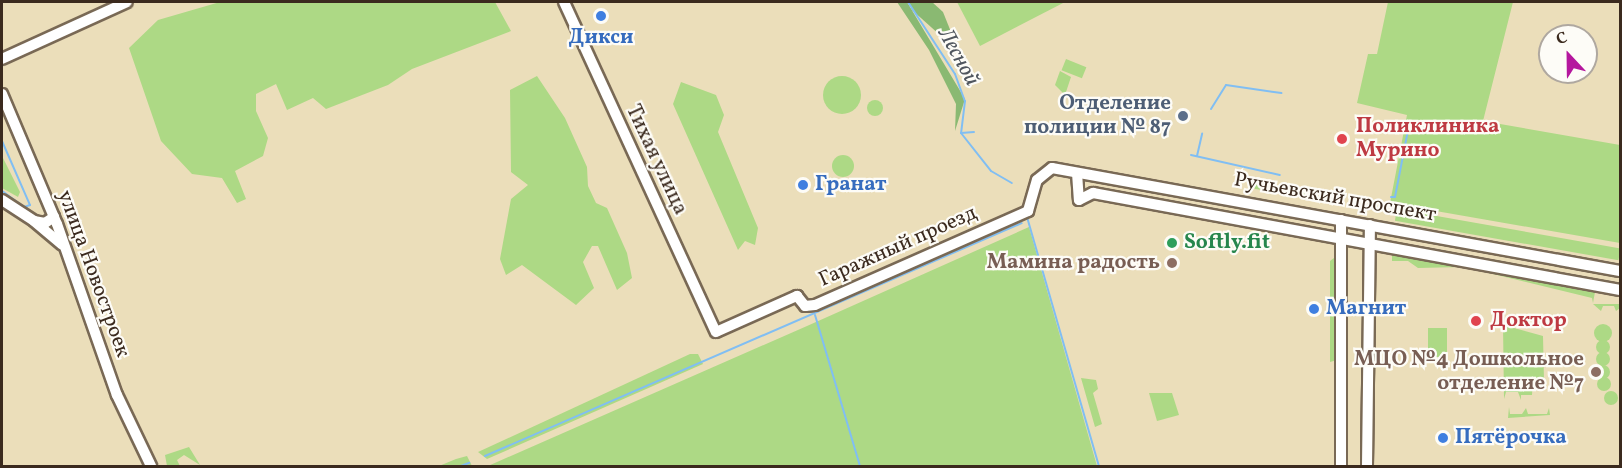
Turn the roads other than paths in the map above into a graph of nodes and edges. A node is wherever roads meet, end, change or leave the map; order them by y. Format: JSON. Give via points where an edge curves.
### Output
{"nodes":[{"id":1,"x":127,"y":2,"type":"edge"},
{"id":2,"x":564,"y":2,"type":"edge"},
{"id":3,"x":2,"y":59,"type":"edge"},
{"id":4,"x":2,"y":94,"type":"edge"},
{"id":5,"x":1043,"y":172,"type":"joint"},
{"id":6,"x":1077,"y":173,"type":"junction"},
{"id":7,"x":2,"y":200,"type":"edge"},
{"id":8,"x":54,"y":217,"type":"junction"},
{"id":9,"x":1341,"y":220,"type":"junction"},
{"id":10,"x":34,"y":221,"type":"junction"},
{"id":11,"x":1370,"y":225,"type":"junction"},
{"id":12,"x":1341,"y":237,"type":"junction"},
{"id":13,"x":1369,"y":242,"type":"junction"},
{"id":14,"x":64,"y":248,"type":"junction"},
{"id":15,"x":1620,"y":271,"type":"edge"},
{"id":16,"x":1620,"y":290,"type":"edge"},
{"id":17,"x":716,"y":332,"type":"joint"},
{"id":18,"x":151,"y":466,"type":"edge"},
{"id":19,"x":1341,"y":466,"type":"edge"},
{"id":20,"x":1367,"y":466,"type":"edge"}],
"edges":[{"from":1,"to":3,"type":"street"},
{"from":2,"to":17,"type":"street","name":"Тихая улица"},
{"from":4,"to":8,"type":"street","name":"улица Новостроек"},
{"from":5,"to":6,"type":"street","name":"Ручьевский проспект","via":[[1052,168]]},
{"from":5,"to":17,"type":"street","name":"Гаражный проезд","via":[[1028,211],[815,305],[805,306],[797,296]]},
{"from":6,"to":9,"type":"street","name":"Ручьевский проспект"},
{"from":6,"to":12,"type":"street","via":[[1079,200],[1093,193]]},
{"from":7,"to":10,"type":"street"},
{"from":8,"to":10,"type":"street","via":[[45,223]]},
{"from":8,"to":14,"type":"street","name":"улица Новостроек"},
{"from":9,"to":11,"type":"street","name":"Ручьевский проспект"},
{"from":9,"to":12,"type":"street"},
{"from":10,"to":14,"type":"street"},
{"from":11,"to":13,"type":"street"},
{"from":11,"to":15,"type":"street","name":"Ручьевский проспект"},
{"from":12,"to":13,"type":"street"},
{"from":12,"to":19,"type":"street"},
{"from":13,"to":16,"type":"street"},
{"from":13,"to":20,"type":"street"},
{"from":14,"to":18,"type":"street","name":"улица Новостроек","via":[[117,395]]}]}
